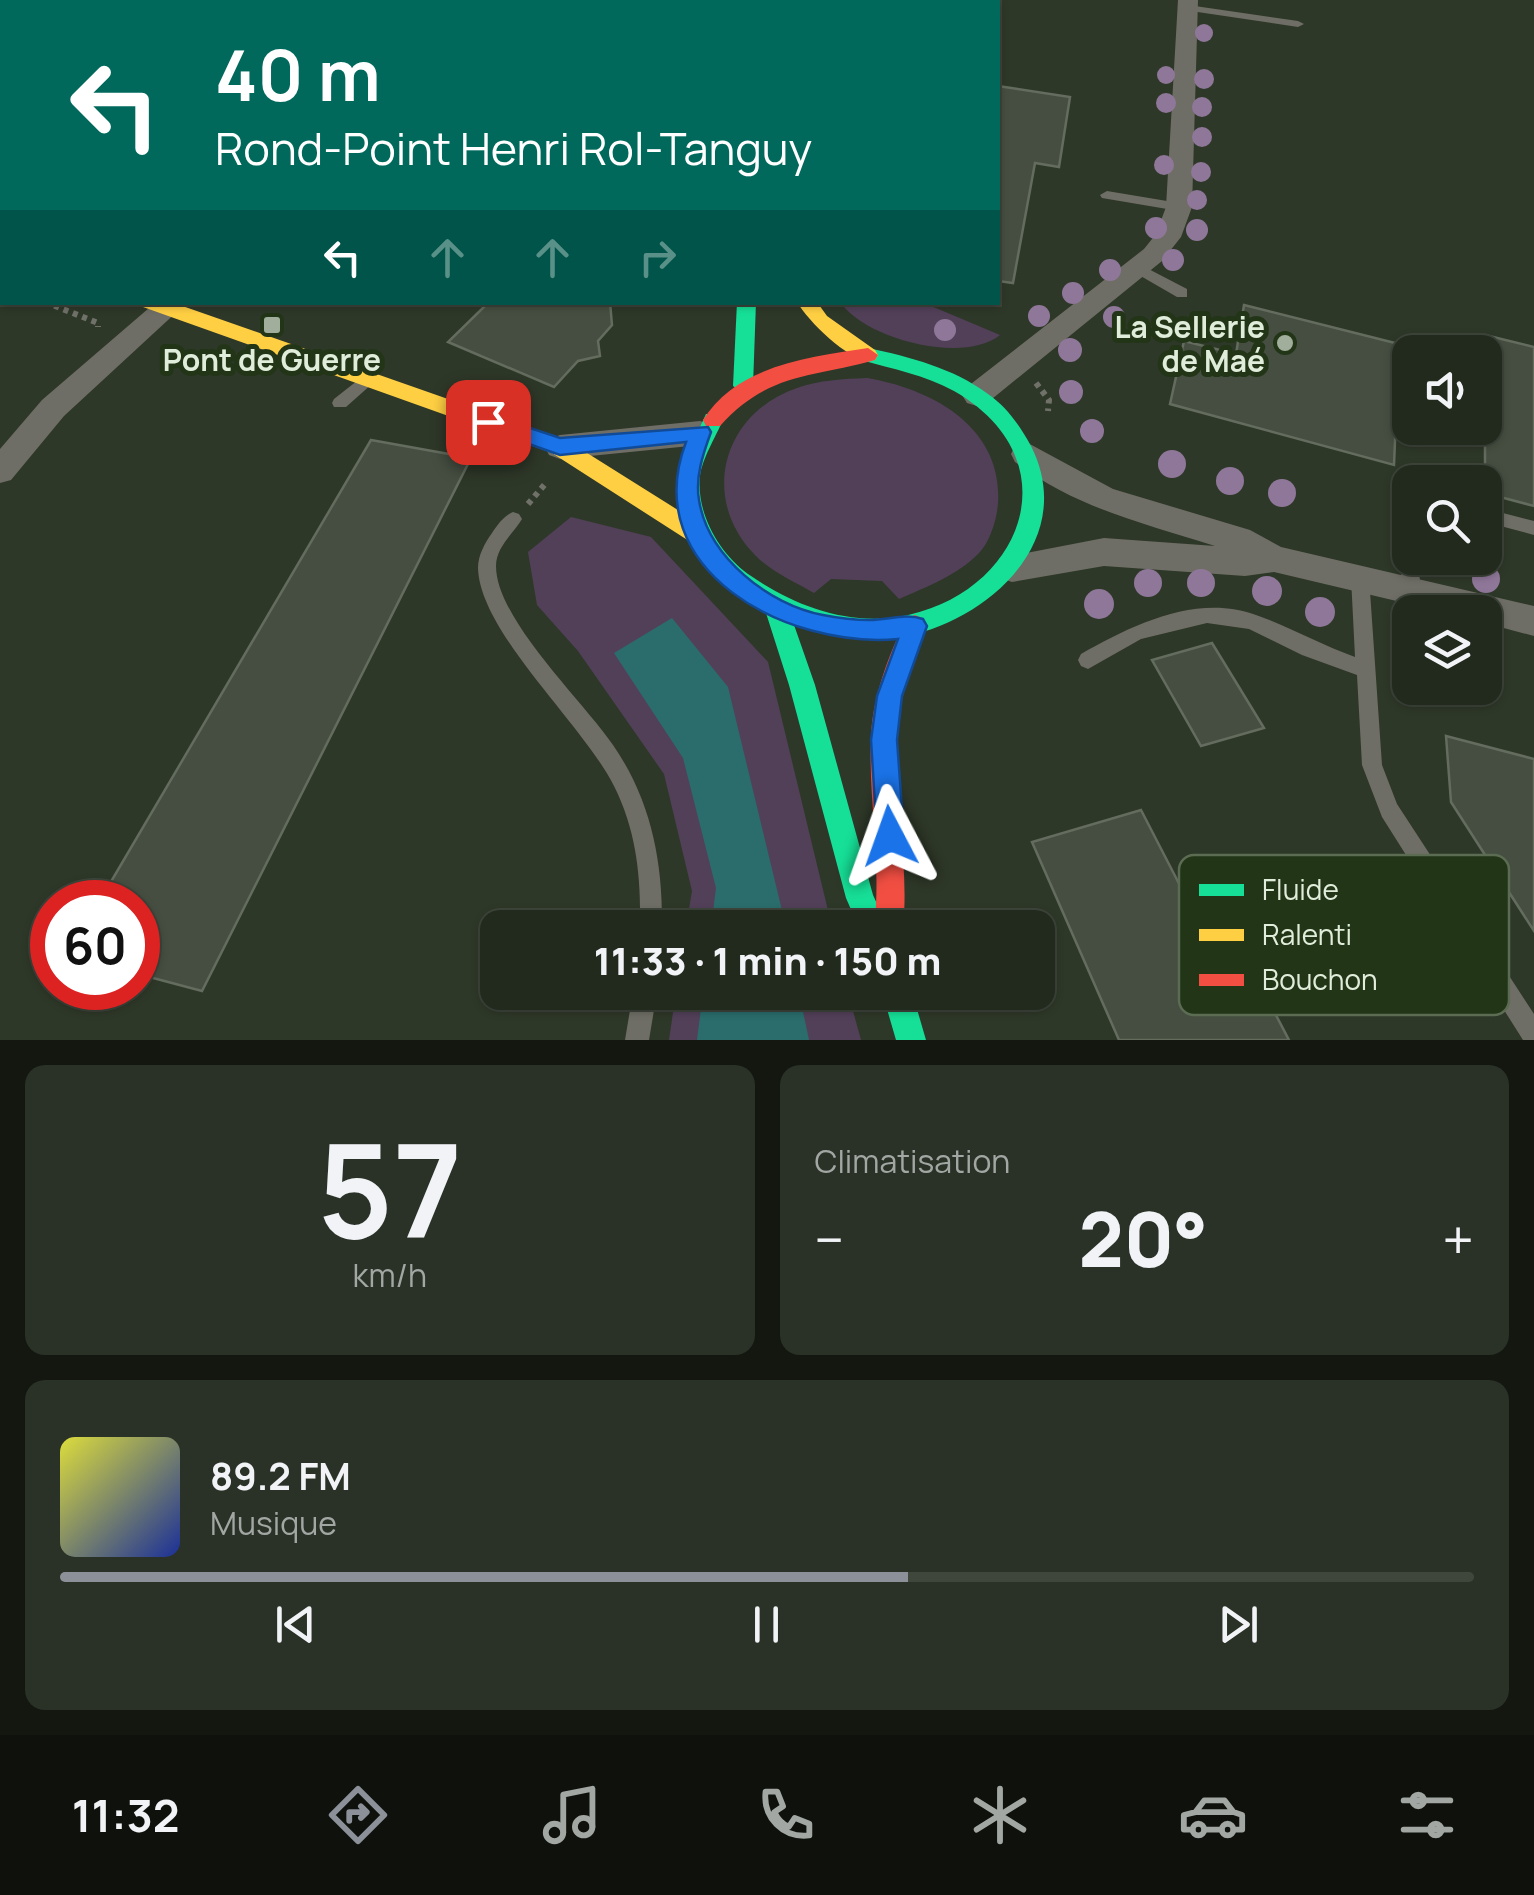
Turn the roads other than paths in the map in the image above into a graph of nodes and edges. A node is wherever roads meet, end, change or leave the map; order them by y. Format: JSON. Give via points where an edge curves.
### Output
{"nodes":[{"id":1,"x":1188,"y":4,"type":"edge"},
{"id":2,"x":1298,"y":24,"type":"dead end"},
{"id":3,"x":1107,"y":195,"type":"dead end"},
{"id":4,"x":1178,"y":207,"type":"junction"},
{"id":5,"x":1137,"y":268,"type":"junction"},
{"id":6,"x":1182,"y":293,"type":"dead end"},
{"id":7,"x":163,"y":305,"type":"edge"},
{"id":8,"x":167,"y":305,"type":"edge"},
{"id":9,"x":747,"y":305,"type":"edge"},
{"id":10,"x":808,"y":305,"type":"edge"},
{"id":11,"x":868,"y":356,"type":"junction"},
{"id":12,"x":367,"y":379,"type":"junction"},
{"id":13,"x":743,"y":386,"type":"junction"},
{"id":14,"x":977,"y":395,"type":"junction"},
{"id":15,"x":340,"y":403,"type":"dead end"},
{"id":16,"x":700,"y":432,"type":"junction"},
{"id":17,"x":560,"y":447,"type":"junction"},
{"id":18,"x":1026,"y":454,"type":"junction"},
{"id":19,"x":0,"y":471,"type":"edge"},
{"id":20,"x":513,"y":519,"type":"road end"},
{"id":21,"x":1502,"y":519,"type":"edge"},
{"id":22,"x":1534,"y":528,"type":"edge"},
{"id":23,"x":698,"y":534,"type":"junction"},
{"id":24,"x":1274,"y":559,"type":"junction"},
{"id":25,"x":1012,"y":568,"type":"junction"},
{"id":26,"x":1410,"y":575,"type":"edge"},
{"id":27,"x":1360,"y":577,"type":"junction"},
{"id":28,"x":1410,"y":588,"type":"junction"},
{"id":29,"x":777,"y":610,"type":"junction"},
{"id":30,"x":1534,"y":620,"type":"edge"},
{"id":31,"x":915,"y":626,"type":"junction"},
{"id":32,"x":1088,"y":660,"type":"dead end"},
{"id":33,"x":1365,"y":668,"type":"junction"},
{"id":34,"x":1417,"y":855,"type":"edge"},
{"id":35,"x":652,"y":910,"type":"edge"},
{"id":36,"x":866,"y":910,"type":"edge"},
{"id":37,"x":892,"y":910,"type":"edge"},
{"id":38,"x":1509,"y":997,"type":"edge"},
{"id":39,"x":642,"y":1010,"type":"edge"},
{"id":40,"x":902,"y":1010,"type":"edge"},
{"id":41,"x":1534,"y":1036,"type":"edge"},
{"id":42,"x":636,"y":1040,"type":"edge"},
{"id":43,"x":911,"y":1040,"type":"edge"}],
"edges":[{"from":1,"to":2,"type":"lane"},
{"from":1,"to":4,"type":"street"},
{"from":3,"to":4,"type":"lane"},
{"from":4,"to":5,"type":"street","via":[[1168,237]]},
{"from":5,"to":6,"type":"lane"},
{"from":5,"to":14,"type":"street"},
{"from":7,"to":19,"type":"street","via":[[53,408]]},
{"from":8,"to":12,"type":"main road"},
{"from":9,"to":13,"type":"main road"},
{"from":10,"to":11,"type":"main road"},
{"from":11,"to":13,"type":"main road","via":[[780,367]]},
{"from":11,"to":14,"type":"main road","via":[[944,375]]},
{"from":12,"to":15,"type":"lane"},
{"from":12,"to":17,"type":"main road"},
{"from":13,"to":16,"type":"main road"},
{"from":14,"to":18,"type":"main road","via":[[1006,422]]},
{"from":16,"to":17,"type":"street"},
{"from":16,"to":23,"type":"main road","via":[[688,464],[687,499]]},
{"from":17,"to":23,"type":"main road"},
{"from":18,"to":24,"type":"street","via":[[1056,479],[1102,502],[1241,541]]},
{"from":18,"to":25,"type":"main road","via":[[1035,492],[1031,531]]},
{"from":20,"to":35,"type":"lane","via":[[487,562],[488,585],[514,633],[592,728],[618,772],[646,831]]},
{"from":21,"to":22,"type":"lane"},
{"from":23,"to":29,"type":"main road","via":[[728,576]]},
{"from":24,"to":25,"type":"street","via":[[1104,552]]},
{"from":24,"to":27,"type":"street"},
{"from":25,"to":31,"type":"main road","via":[[954,614]]},
{"from":26,"to":28,"type":"lane"},
{"from":27,"to":28,"type":"street"},
{"from":27,"to":33,"type":"lane"},
{"from":28,"to":30,"type":"street"},
{"from":29,"to":31,"type":"main road","via":[[868,631]]},
{"from":29,"to":36,"type":"main road"},
{"from":31,"to":37,"type":"main road","via":[[890,696],[884,740]]},
{"from":32,"to":33,"type":"lane","via":[[1137,632],[1207,615],[1251,621]]},
{"from":33,"to":34,"type":"lane","via":[[1372,765],[1388,810]]},
{"from":38,"to":41,"type":"lane"},
{"from":39,"to":42,"type":"lane"},
{"from":40,"to":43,"type":"main road"}]}
